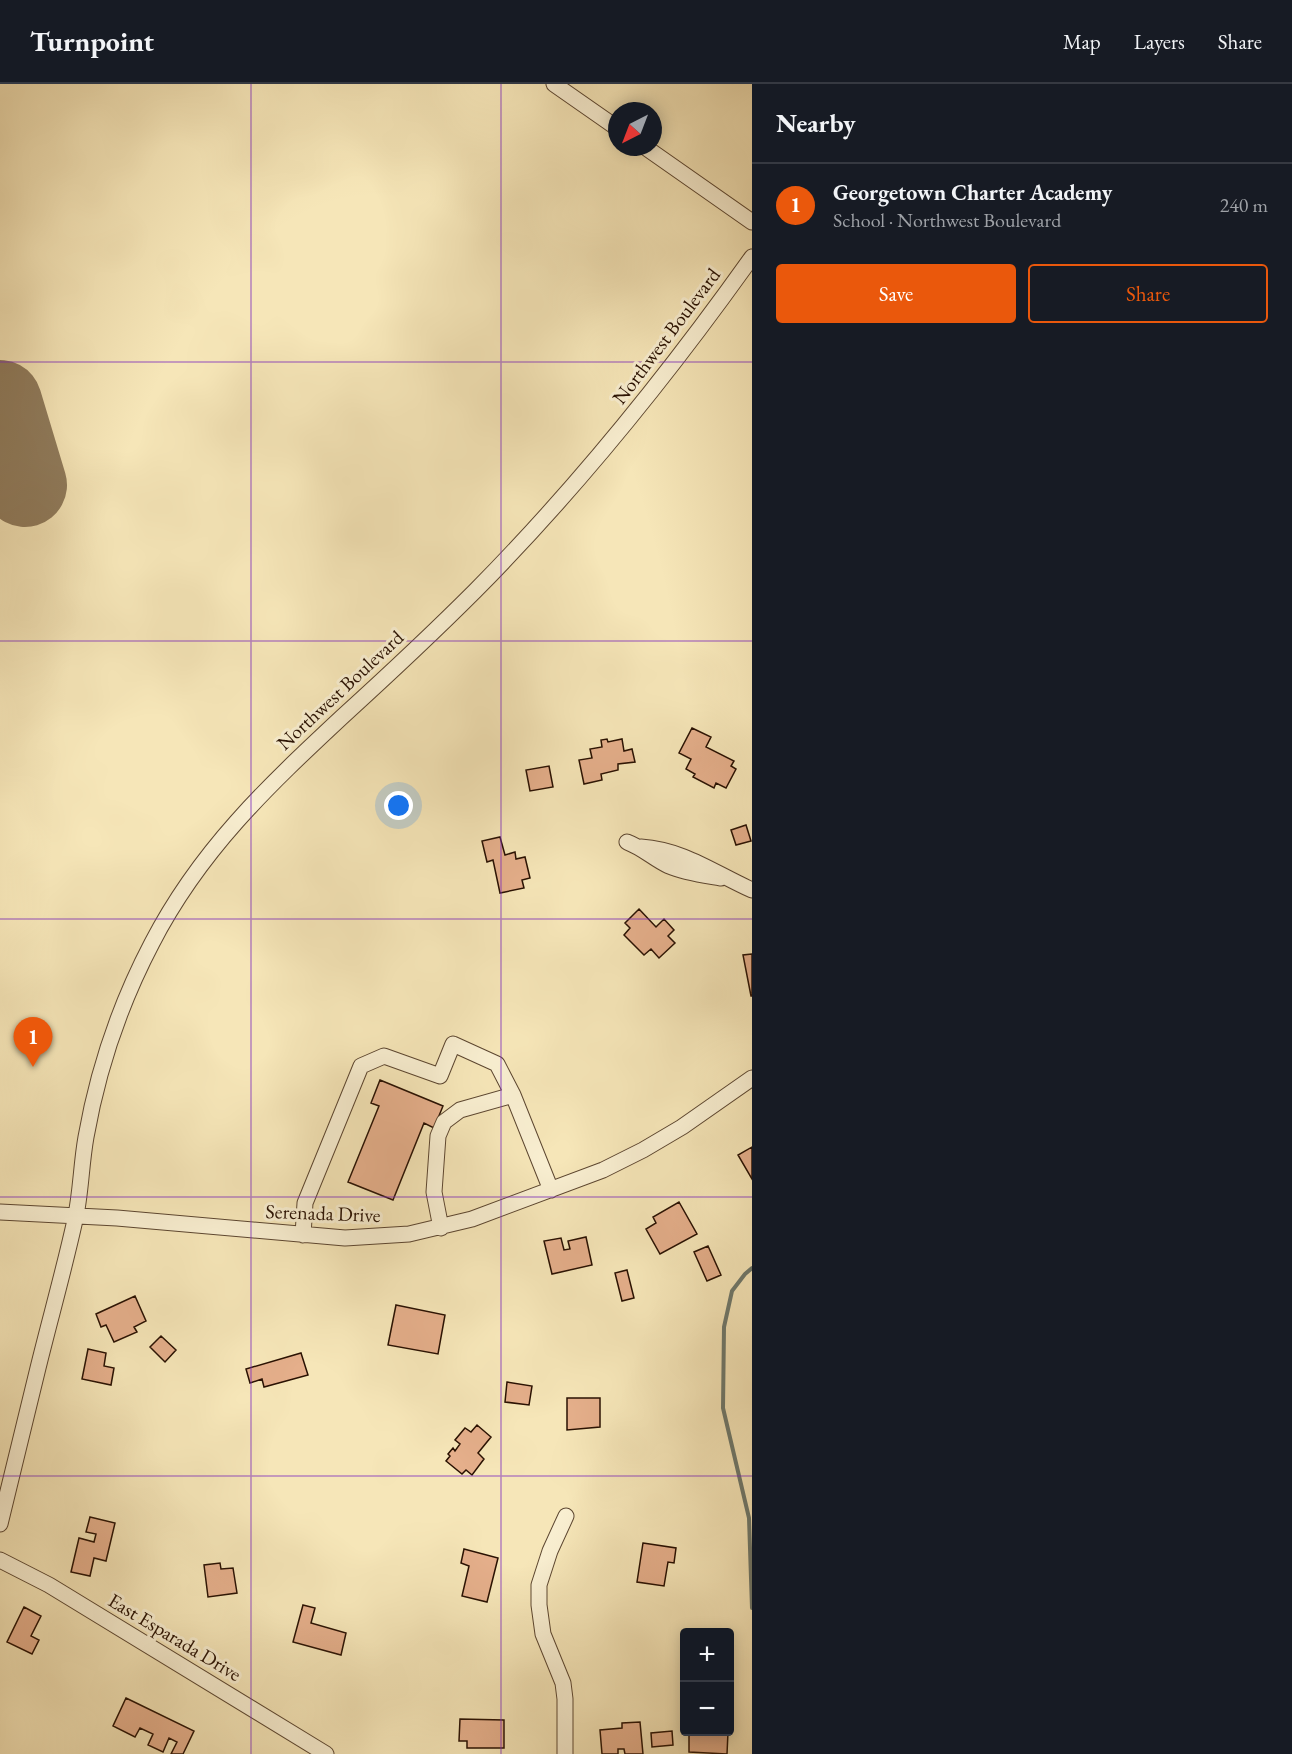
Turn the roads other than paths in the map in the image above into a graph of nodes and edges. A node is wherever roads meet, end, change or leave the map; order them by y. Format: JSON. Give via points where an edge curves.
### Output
{"nodes":[{"id":1,"x":554,"y":84,"type":"edge"},
{"id":2,"x":608,"y":122,"type":"edge"},
{"id":3,"x":658,"y":156,"type":"edge"},
{"id":4,"x":752,"y":222,"type":"edge"},
{"id":5,"x":752,"y":257,"type":"edge"},
{"id":6,"x":634,"y":845,"type":"dead end"},
{"id":7,"x":752,"y":890,"type":"edge"},
{"id":8,"x":752,"y":1078,"type":"edge"},
{"id":9,"x":513,"y":1095,"type":"junction"},
{"id":10,"x":551,"y":1190,"type":"junction"},
{"id":11,"x":0,"y":1212,"type":"edge"},
{"id":12,"x":76,"y":1217,"type":"junction"},
{"id":13,"x":441,"y":1228,"type":"junction"},
{"id":14,"x":303,"y":1235,"type":"junction"},
{"id":15,"x":566,"y":1516,"type":"dead end"},
{"id":16,"x":0,"y":1524,"type":"edge"},
{"id":17,"x":0,"y":1560,"type":"edge"},
{"id":18,"x":326,"y":1754,"type":"edge"},
{"id":19,"x":565,"y":1754,"type":"edge"}],
"edges":[{"from":1,"to":2,"type":"street"},
{"from":3,"to":4,"type":"street"},
{"from":5,"to":12,"type":"street","name":"Northwest Boulevard","via":[[682,353],[580,478],[473,592],[243,813],[183,889],[135,976],[104,1059],[86,1136]]},
{"from":6,"to":7,"type":"street","via":[[682,871],[730,880]]},
{"from":8,"to":10,"type":"street","name":"Serenada Drive","via":[[643,1150]]},
{"from":9,"to":10,"type":"street"},
{"from":9,"to":13,"type":"street","via":[[460,1110],[444,1122],[438,1136],[434,1192]]},
{"from":9,"to":14,"type":"street","via":[[497,1064],[453,1044],[440,1076],[384,1056],[361,1066],[306,1203]]},
{"from":10,"to":13,"type":"street","name":"Serenada Drive"},
{"from":11,"to":12,"type":"street","name":"Serenada Drive"},
{"from":12,"to":14,"type":"street","name":"Serenada Drive"},
{"from":12,"to":16,"type":"street","name":"Northwest Boulevard"},
{"from":13,"to":14,"type":"street","name":"Serenada Drive","via":[[377,1238]]},
{"from":15,"to":19,"type":"street","via":[[539,1585],[538,1605],[543,1634],[563,1683]]},
{"from":17,"to":18,"type":"street","name":"East Esparada Drive","via":[[49,1585]]}]}
